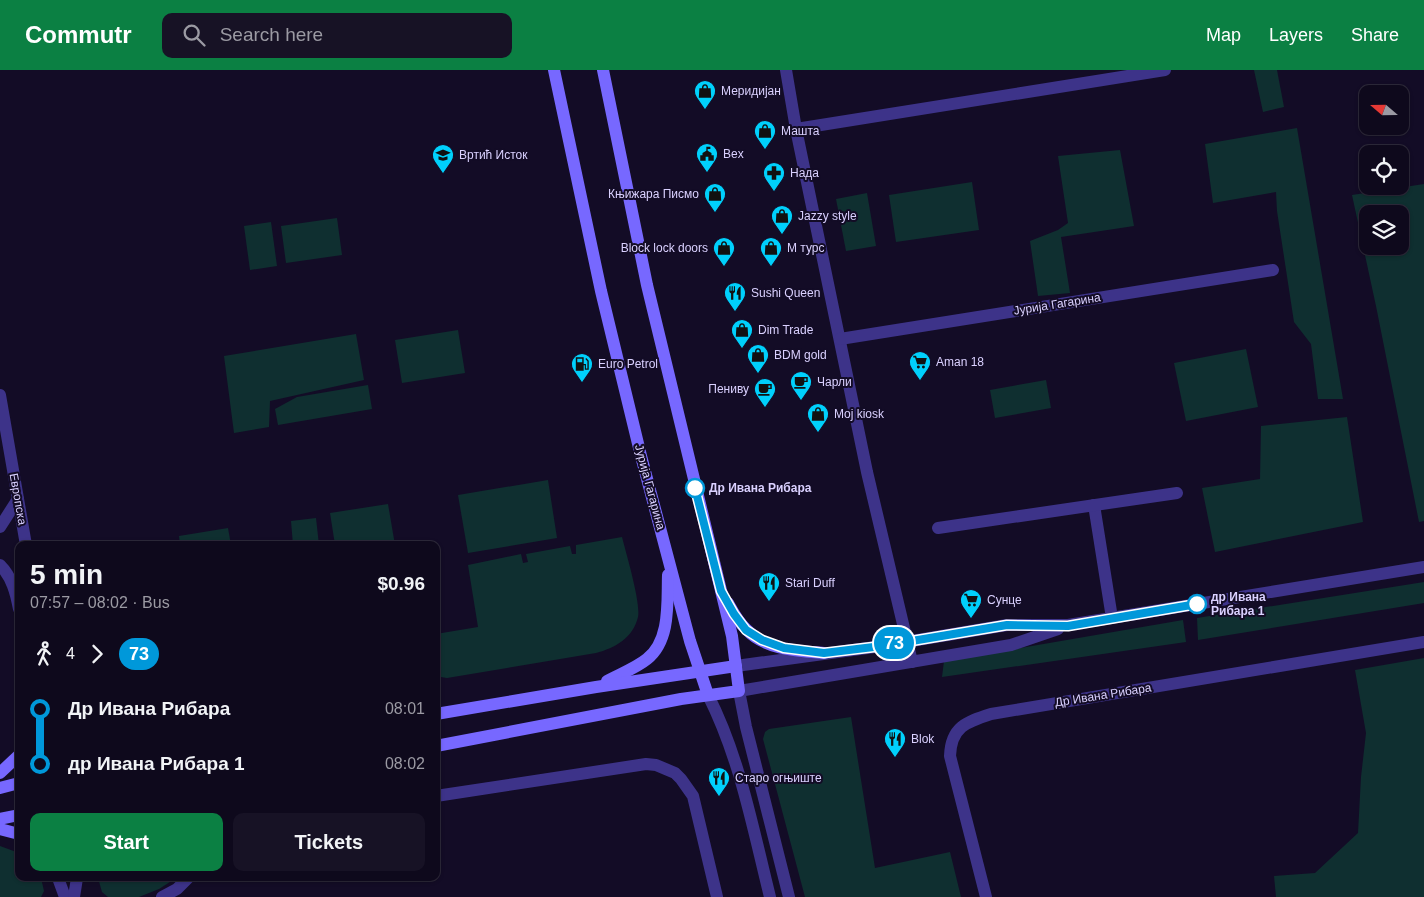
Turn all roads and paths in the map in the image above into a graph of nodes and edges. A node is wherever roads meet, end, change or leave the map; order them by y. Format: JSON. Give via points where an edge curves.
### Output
{"nodes":[{"id":1,"x":554,"y":70,"type":"edge"},
{"id":2,"x":603,"y":70,"type":"edge"},
{"id":3,"x":786,"y":70,"type":"edge"},
{"id":4,"x":1165,"y":70,"type":"edge"},
{"id":5,"x":796,"y":129,"type":"junction"},
{"id":6,"x":1273,"y":270,"type":"dead end"},
{"id":7,"x":840,"y":339,"type":"junction"},
{"id":8,"x":0,"y":395,"type":"edge"},
{"id":9,"x":1177,"y":492,"type":"dead end"},
{"id":10,"x":18,"y":499,"type":"junction"},
{"id":11,"x":1094,"y":505,"type":"junction"},
{"id":12,"x":0,"y":527,"type":"edge"},
{"id":13,"x":938,"y":528,"type":"dead end"},
{"id":14,"x":25,"y":541,"type":"edge"},
{"id":15,"x":669,"y":563,"type":"junction"},
{"id":16,"x":0,"y":566,"type":"edge"},
{"id":17,"x":1424,"y":567,"type":"edge"},
{"id":18,"x":15,"y":591,"type":"edge"},
{"id":19,"x":721,"y":591,"type":"junction"},
{"id":20,"x":1112,"y":618,"type":"junction"},
{"id":21,"x":1068,"y":626,"type":"junction"},
{"id":22,"x":908,"y":640,"type":"junction"},
{"id":23,"x":1424,"y":642,"type":"edge"},
{"id":24,"x":824,"y":653,"type":"junction"},
{"id":25,"x":912,"y":662,"type":"junction"},
{"id":26,"x":736,"y":666,"type":"junction"},
{"id":27,"x":699,"y":671,"type":"junction"},
{"id":28,"x":596,"y":686,"type":"junction"},
{"id":29,"x":739,"y":691,"type":"junction"},
{"id":30,"x":708,"y":695,"type":"junction"},
{"id":31,"x":440,"y":713,"type":"edge"},
{"id":32,"x":440,"y":745,"type":"edge"},
{"id":33,"x":15,"y":759,"type":"edge"},
{"id":34,"x":0,"y":773,"type":"edge"},
{"id":35,"x":15,"y":784,"type":"edge"},
{"id":36,"x":0,"y":788,"type":"edge"},
{"id":37,"x":440,"y":795,"type":"edge"},
{"id":38,"x":15,"y":816,"type":"edge"},
{"id":39,"x":0,"y":819,"type":"edge"},
{"id":40,"x":0,"y":829,"type":"edge"},
{"id":41,"x":15,"y":833,"type":"edge"},
{"id":42,"x":59,"y":881,"type":"edge"},
{"id":43,"x":77,"y":881,"type":"edge"},
{"id":44,"x":185,"y":881,"type":"edge"},
{"id":45,"x":65,"y":897,"type":"edge"},
{"id":46,"x":74,"y":897,"type":"edge"},
{"id":47,"x":162,"y":897,"type":"edge"},
{"id":48,"x":717,"y":897,"type":"edge"},
{"id":49,"x":770,"y":897,"type":"edge"},
{"id":50,"x":789,"y":897,"type":"edge"},
{"id":51,"x":986,"y":897,"type":"edge"}],
"edges":[{"from":1,"to":15,"type":"main road","name":"Јурија Гагарина","via":[[600,291]]},
{"from":2,"to":19,"type":"main road","via":[[647,284]]},
{"from":3,"to":5,"type":"street"},
{"from":4,"to":5,"type":"street"},
{"from":5,"to":7,"type":"street"},
{"from":6,"to":7,"type":"street","name":"Јурија Гагарина"},
{"from":7,"to":22,"type":"street","via":[[867,472]]},
{"from":8,"to":10,"type":"street","name":"Европска"},
{"from":9,"to":11,"type":"street"},
{"from":10,"to":12,"type":"street"},
{"from":10,"to":14,"type":"street","name":"Европска"},
{"from":11,"to":13,"type":"street"},
{"from":11,"to":20,"type":"street"},
{"from":15,"to":27,"type":"main road","name":"Јурија Гагарина"},
{"from":15,"to":28,"type":"main road","via":[[666,623],[658,644],[644,662]]},
{"from":16,"to":18,"type":"street"},
{"from":17,"to":20,"type":"street"},
{"from":19,"to":24,"type":"main road","via":[[751,634],[772,645]]},
{"from":19,"to":26,"type":"main road"},
{"from":20,"to":21,"type":"street"},
{"from":21,"to":22,"type":"street","via":[[1007,625]]},
{"from":21,"to":25,"type":"street","via":[[1012,645]]},
{"from":22,"to":24,"type":"street"},
{"from":22,"to":25,"type":"street"},
{"from":23,"to":51,"type":"street","name":"Др Ивана Рибара","via":[[991,714],[967,722],[953,737],[950,756]]},
{"from":24,"to":26,"type":"street"},
{"from":25,"to":29,"type":"street"},
{"from":26,"to":27,"type":"main road"},
{"from":26,"to":29,"type":"main road"},
{"from":27,"to":28,"type":"main road"},
{"from":27,"to":30,"type":"main road","name":"Јурија Гагарина"},
{"from":28,"to":31,"type":"main road"},
{"from":29,"to":30,"type":"main road"},
{"from":29,"to":50,"type":"street"},
{"from":30,"to":32,"type":"main road"},
{"from":30,"to":49,"type":"street","name":"Јурија Гагарина","via":[[736,767]]},
{"from":33,"to":34,"type":"main road"},
{"from":35,"to":36,"type":"main road"},
{"from":37,"to":48,"type":"street","via":[[646,764],[658,766],[675,773],[693,796]]},
{"from":38,"to":39,"type":"main road"},
{"from":40,"to":41,"type":"main road"},
{"from":42,"to":45,"type":"street"},
{"from":43,"to":46,"type":"street"},
{"from":44,"to":47,"type":"street"}]}
